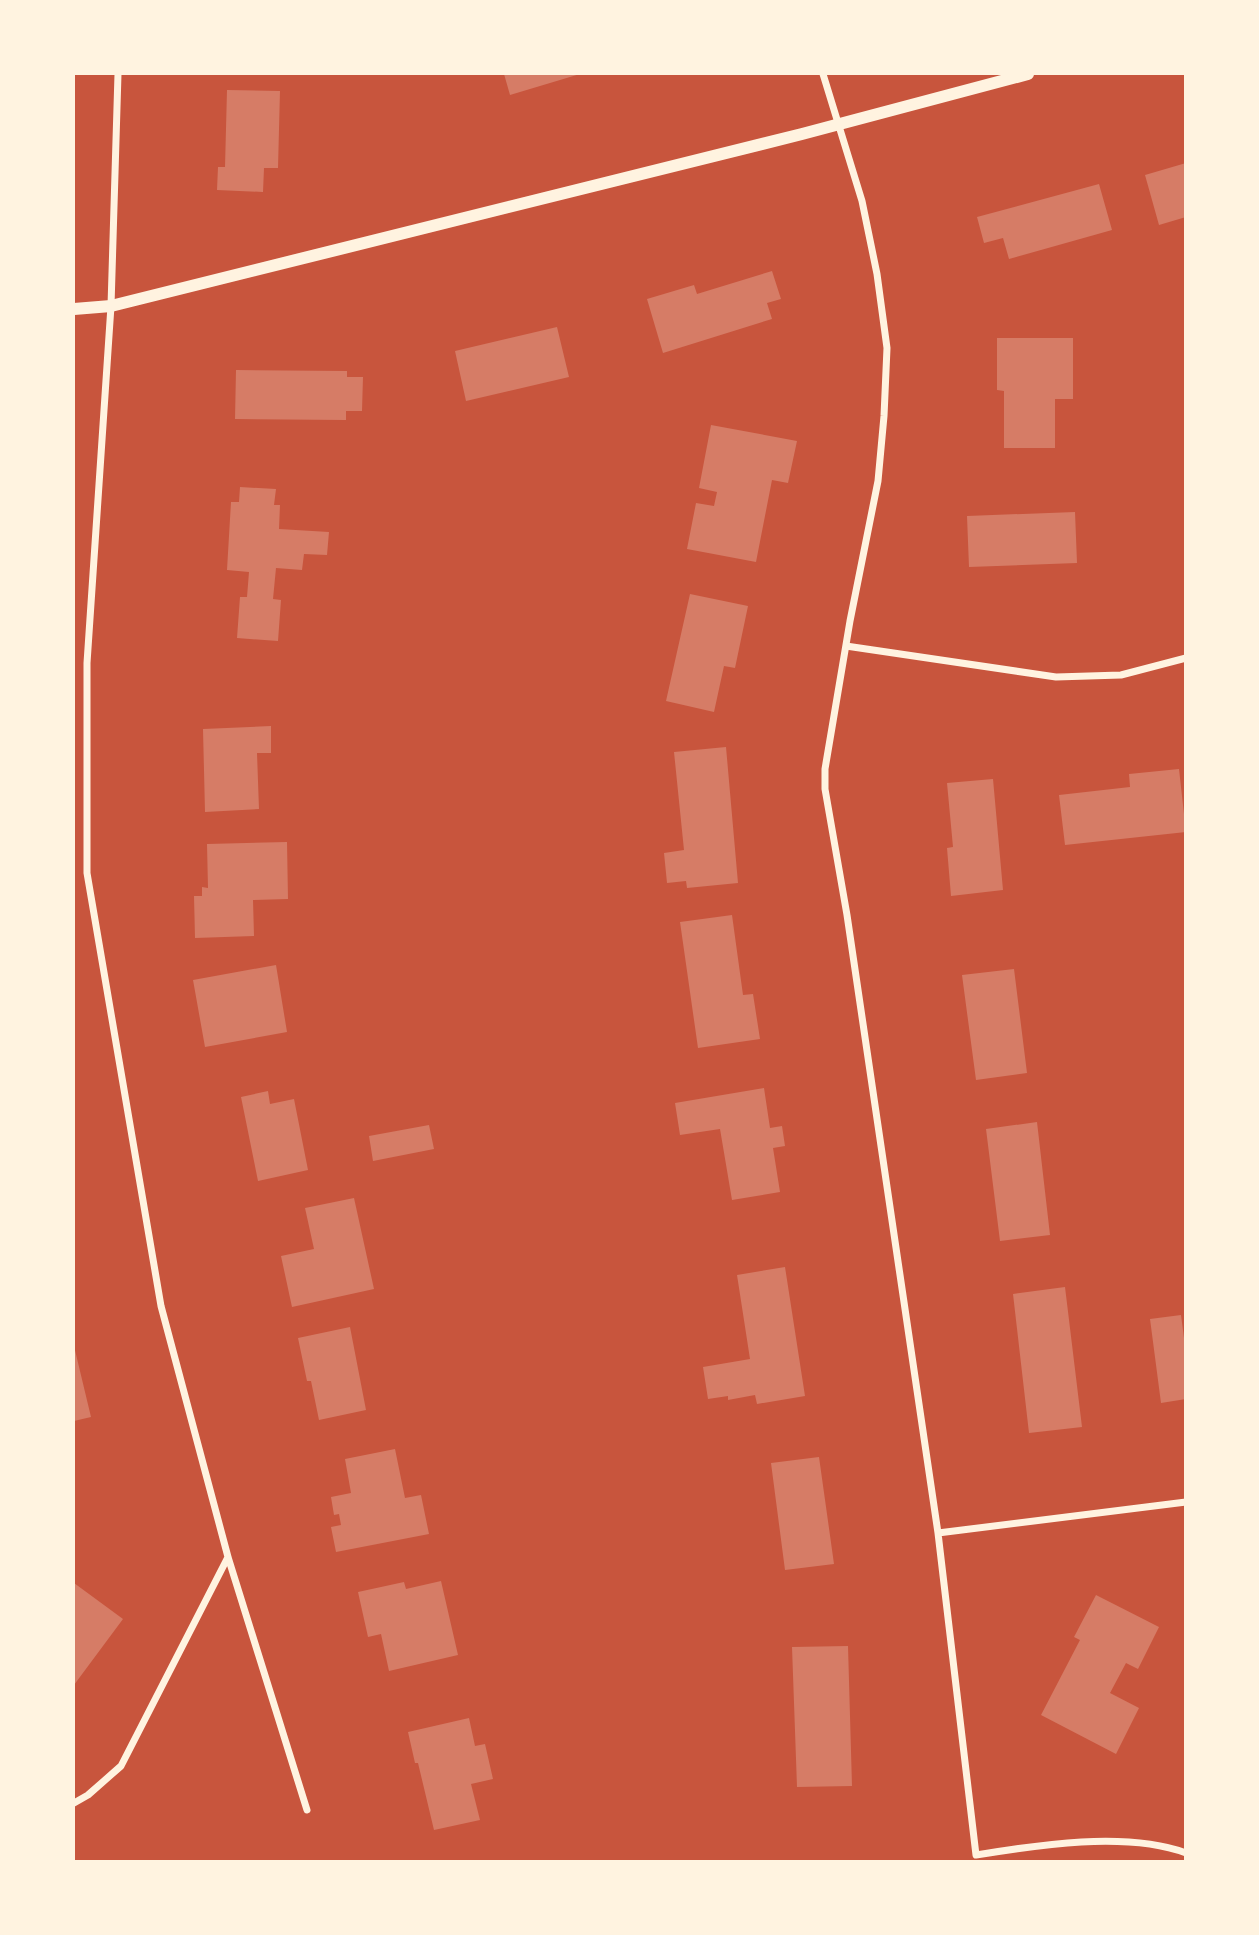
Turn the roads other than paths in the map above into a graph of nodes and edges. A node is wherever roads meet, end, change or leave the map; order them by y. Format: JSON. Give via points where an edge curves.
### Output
{"nodes":[{"id":1,"x":118,"y":74,"type":"edge"},
{"id":2,"x":823,"y":74,"type":"edge"},
{"id":3,"x":1028,"y":74,"type":"edge"},
{"id":4,"x":839,"y":124,"type":"junction"},
{"id":5,"x":111,"y":306,"type":"junction"},
{"id":6,"x":74,"y":309,"type":"edge"},
{"id":7,"x":846,"y":646,"type":"junction"},
{"id":8,"x":1185,"y":658,"type":"edge"},
{"id":9,"x":1185,"y":1502,"type":"edge"},
{"id":10,"x":938,"y":1533,"type":"junction"},
{"id":11,"x":228,"y":1557,"type":"junction"},
{"id":12,"x":74,"y":1803,"type":"edge"},
{"id":13,"x":307,"y":1810,"type":"dead end"},
{"id":14,"x":1185,"y":1853,"type":"edge"},
{"id":15,"x":976,"y":1856,"type":"junction"},
{"id":16,"x":969,"y":1861,"type":"edge"}],
"edges":[{"from":1,"to":5,"type":"street"},
{"from":2,"to":4,"type":"street"},
{"from":3,"to":4,"type":"street"},
{"from":4,"to":5,"type":"street"},
{"from":4,"to":7,"type":"street","via":[[862,201],[887,348],[878,481]]},
{"from":5,"to":6,"type":"street"},
{"from":5,"to":11,"type":"street","via":[[87,663],[87,873],[161,1306]]},
{"from":7,"to":8,"type":"street","via":[[1056,677],[1121,675]]},
{"from":7,"to":10,"type":"street","via":[[825,789]]},
{"from":9,"to":10,"type":"street"},
{"from":10,"to":15,"type":"street"},
{"from":11,"to":12,"type":"street","via":[[121,1766]]},
{"from":11,"to":13,"type":"street"},
{"from":14,"to":15,"type":"street","via":[[1132,1843],[1071,1842]]},
{"from":15,"to":16,"type":"street"}]}
